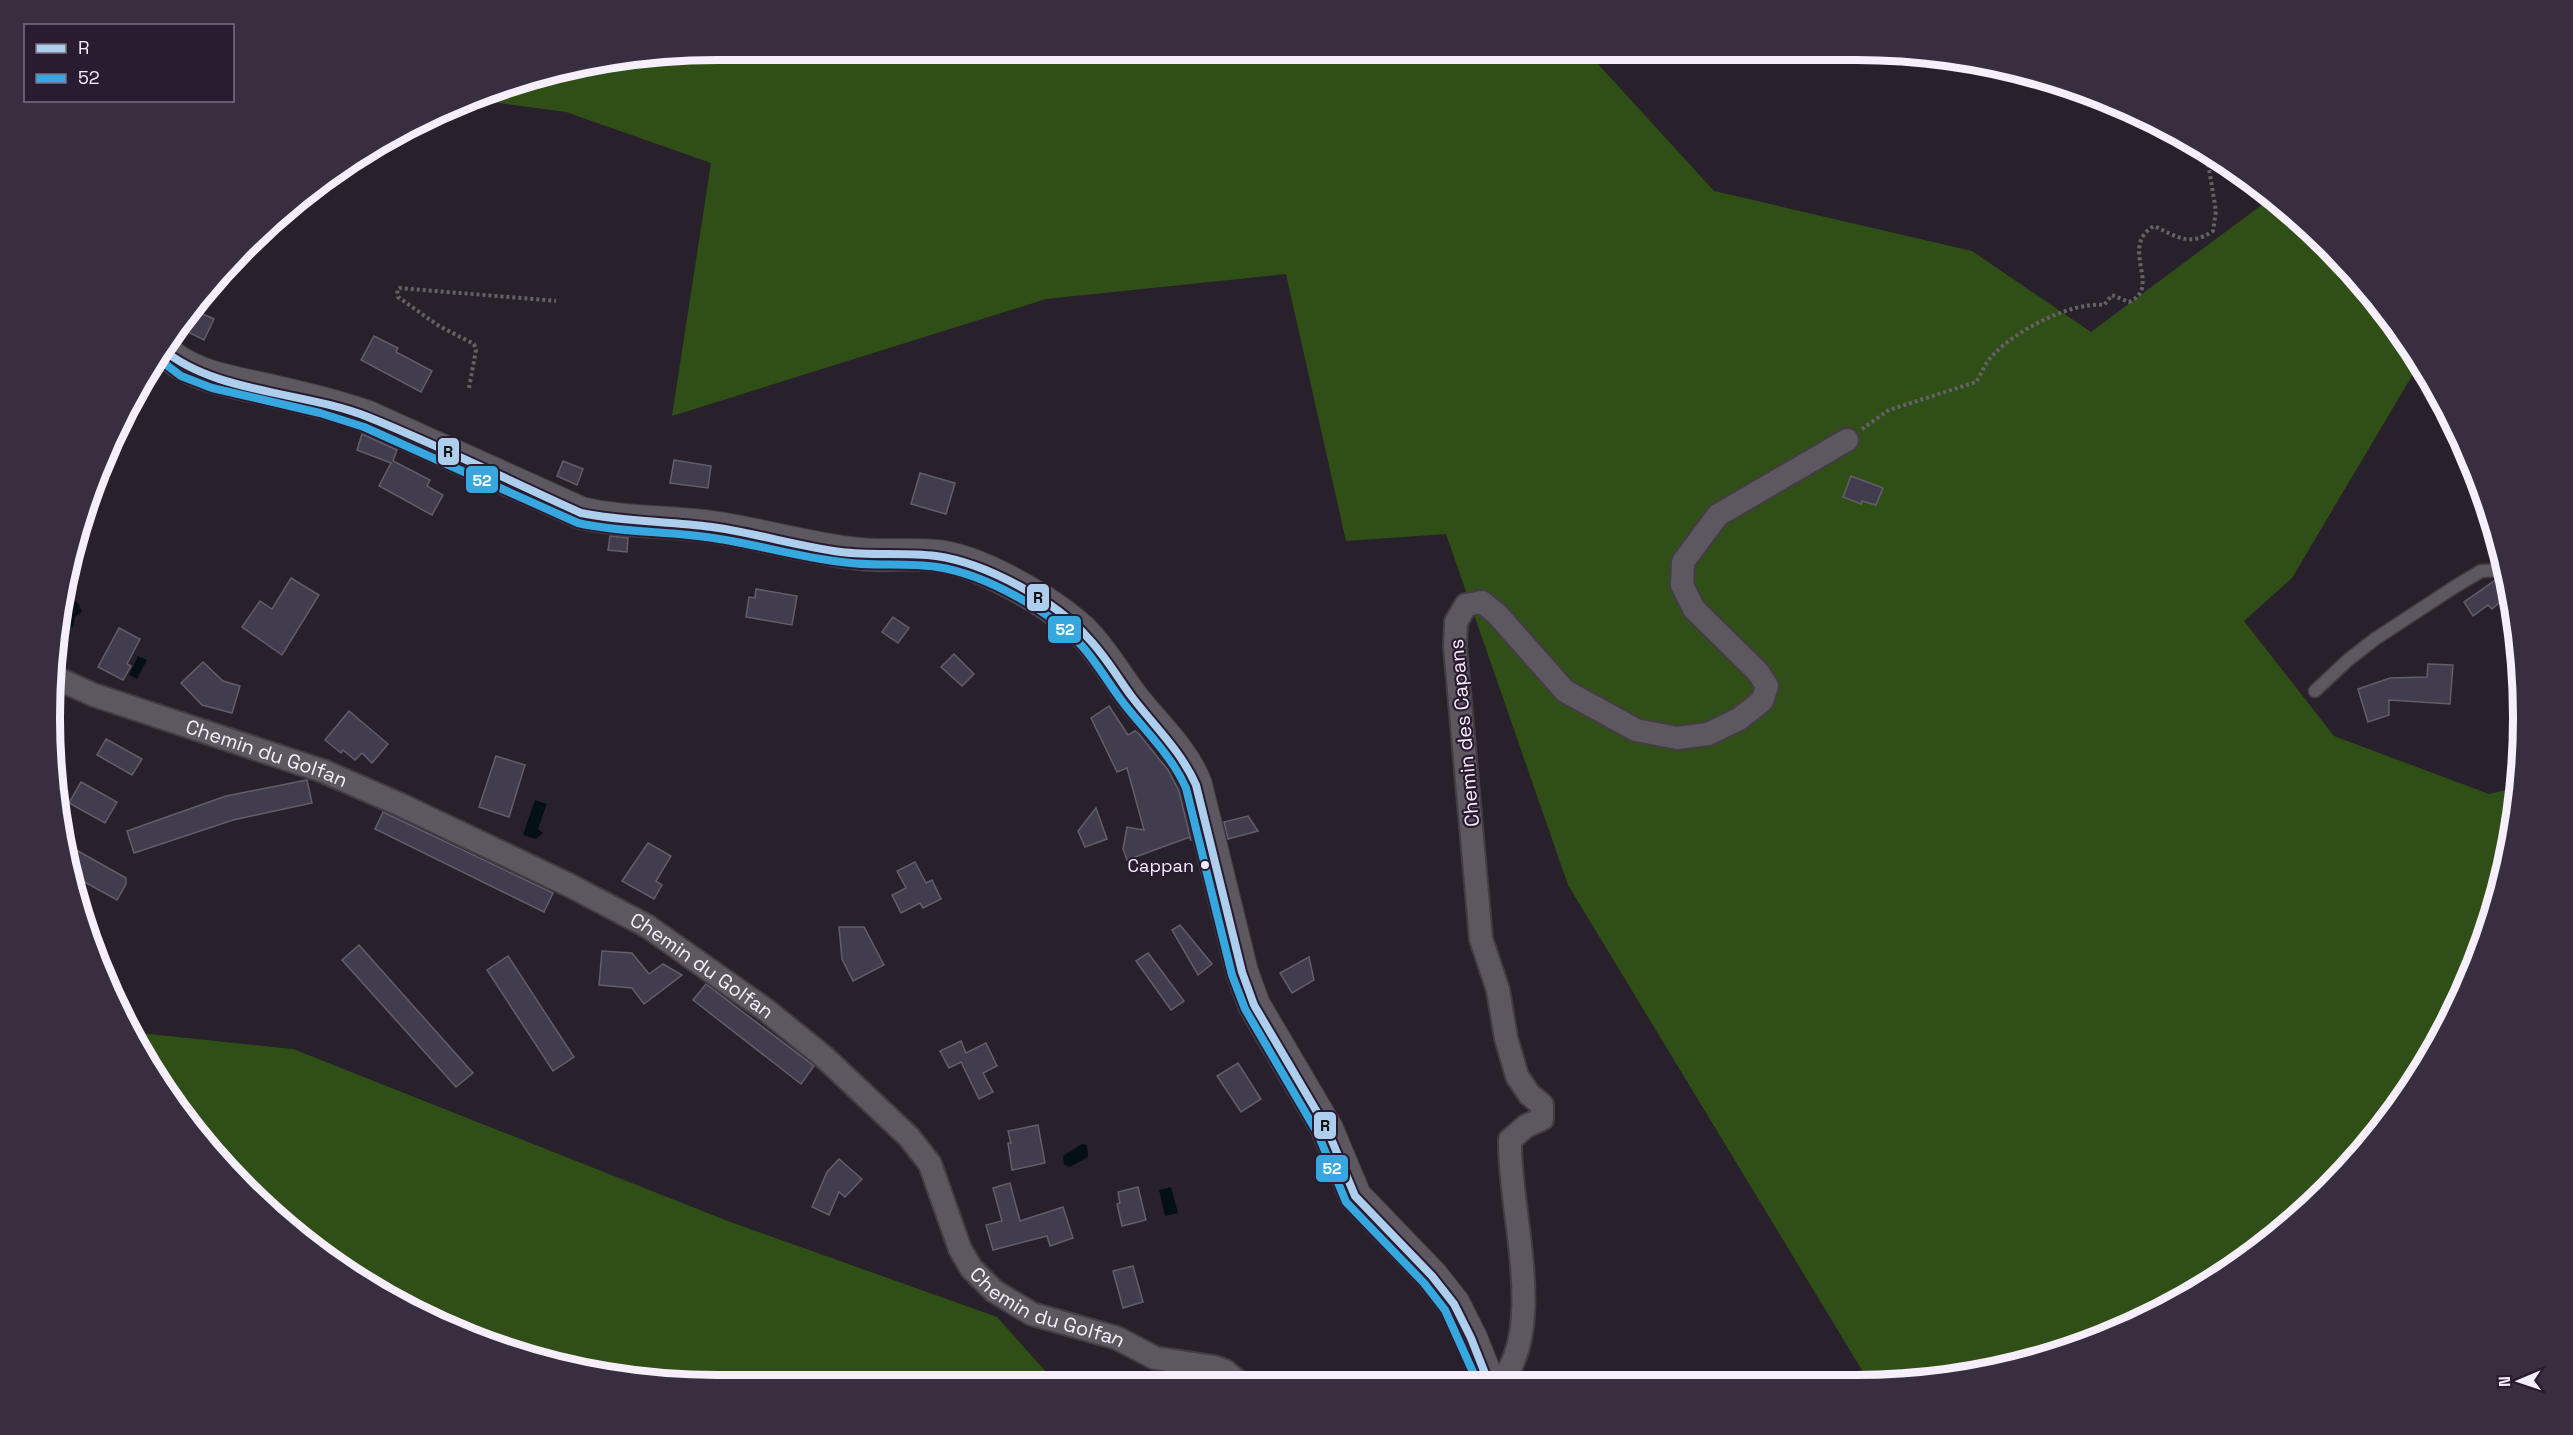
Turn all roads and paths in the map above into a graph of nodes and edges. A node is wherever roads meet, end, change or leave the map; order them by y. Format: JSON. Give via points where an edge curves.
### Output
{"nodes":[{"id":1,"x":2207,"y":162,"type":"edge"},
{"id":2,"x":556,"y":301,"type":"dead end"},
{"id":3,"x":169,"y":356,"type":"edge"},
{"id":4,"x":469,"y":388,"type":"dead end"},
{"id":5,"x":1847,"y":440,"type":"joint"},
{"id":6,"x":2496,"y":570,"type":"edge"},
{"id":7,"x":61,"y":680,"type":"edge"},
{"id":8,"x":2315,"y":691,"type":"dead end"},
{"id":9,"x":1230,"y":1375,"type":"edge"},
{"id":10,"x":1485,"y":1375,"type":"edge"},
{"id":11,"x":1506,"y":1375,"type":"edge"}],
"edges":[{"from":1,"to":5,"type":"path","via":[[2216,211],[2213,231],[2200,240],[2183,239],[2154,226],[2144,232],[2138,247],[2144,286],[2136,299],[2128,302],[2112,295],[2104,305],[2076,307],[2019,332],[1992,355],[1976,382],[1889,410]]},
{"from":2,"to":4,"type":"path","via":[[396,290],[398,297],[439,326],[474,344]]},
{"from":3,"to":10,"type":"main road","via":[[212,378],[368,417],[581,513],[614,520],[715,527],[858,554],[953,559],[981,568],[1064,617],[1104,656],[1189,768],[1254,1005],[1327,1129],[1355,1196],[1454,1304]]},
{"from":5,"to":11,"type":"street","name":"Chemin des Capans","via":[[1718,515],[1683,562],[1682,585],[1694,609],[1758,672],[1767,686],[1762,701],[1739,719],[1708,734],[1677,738],[1636,730],[1565,691],[1482,602],[1466,605],[1456,622],[1481,939],[1498,990],[1517,1076],[1542,1105],[1542,1119],[1510,1140],[1509,1170],[1516,1202],[1525,1313]]},
{"from":6,"to":8,"type":"lane","via":[[2481,571],[2375,639]]},
{"from":7,"to":9,"type":"street","name":"Chemin du Golfan","via":[[94,695],[323,771],[560,881],[647,926],[766,1010],[823,1056],[909,1137],[930,1164],[960,1249],[971,1268],[994,1291],[1032,1314],[1117,1338],[1161,1359],[1214,1367]]}]}
